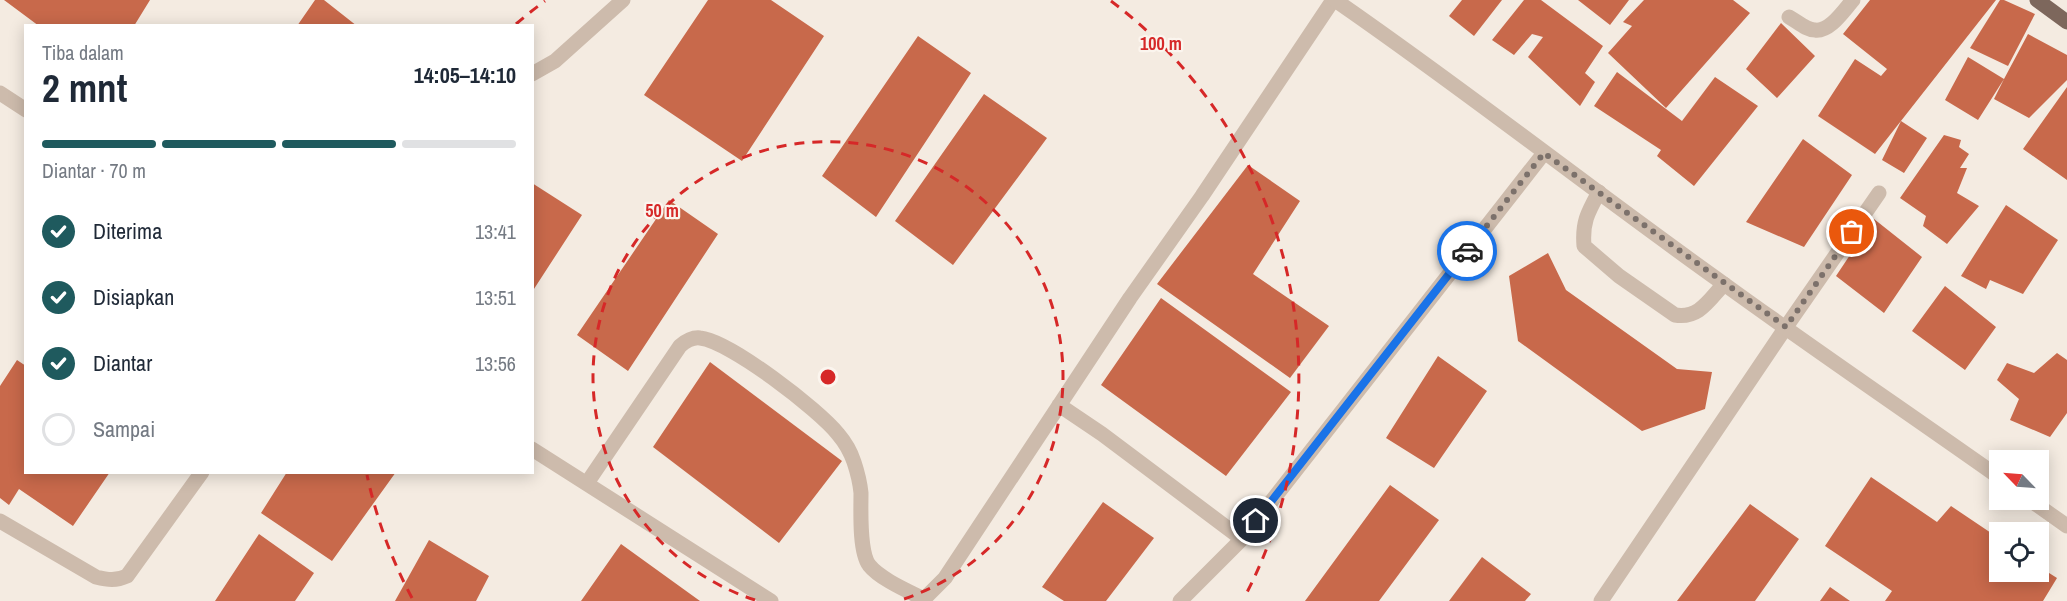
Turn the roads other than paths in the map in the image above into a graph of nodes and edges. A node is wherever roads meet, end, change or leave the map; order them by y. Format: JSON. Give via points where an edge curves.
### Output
{"nodes":[{"id":1,"x":623,"y":0,"type":"edge"},
{"id":2,"x":1334,"y":0,"type":"edge"},
{"id":3,"x":1853,"y":0,"type":"edge"},
{"id":4,"x":2037,"y":0,"type":"edge"},
{"id":5,"x":1789,"y":17,"type":"dead end"},
{"id":6,"x":2067,"y":22,"type":"edge"},
{"id":7,"x":534,"y":73,"type":"edge"},
{"id":8,"x":0,"y":93,"type":"edge"},
{"id":9,"x":24,"y":109,"type":"edge"},
{"id":10,"x":1544,"y":153,"type":"junction"},
{"id":11,"x":1599,"y":192,"type":"junction"},
{"id":12,"x":1879,"y":194,"type":"dead end"},
{"id":13,"x":1724,"y":284,"type":"junction"},
{"id":14,"x":1786,"y":327,"type":"junction"},
{"id":15,"x":1059,"y":405,"type":"junction"},
{"id":16,"x":534,"y":450,"type":"edge"},
{"id":17,"x":1989,"y":470,"type":"edge"},
{"id":18,"x":201,"y":474,"type":"edge"},
{"id":19,"x":587,"y":483,"type":"junction"},
{"id":20,"x":2044,"y":510,"type":"edge"},
{"id":21,"x":0,"y":521,"type":"edge"},
{"id":22,"x":2067,"y":526,"type":"edge"},
{"id":23,"x":1242,"y":539,"type":"junction"},
{"id":24,"x":923,"y":600,"type":"edge"},
{"id":25,"x":771,"y":601,"type":"edge"},
{"id":26,"x":1180,"y":601,"type":"edge"},
{"id":27,"x":1601,"y":601,"type":"edge"}],
"edges":[{"from":1,"to":7,"type":"street","via":[[555,61]]},
{"from":2,"to":10,"type":"street"},
{"from":2,"to":15,"type":"street"},
{"from":3,"to":5,"type":"street","via":[[1818,31]]},
{"from":4,"to":6,"type":"main road"},
{"from":8,"to":9,"type":"street"},
{"from":10,"to":11,"type":"street"},
{"from":10,"to":23,"type":"street"},
{"from":11,"to":13,"type":"street"},
{"from":11,"to":13,"type":"street","via":[[1585,217],[1584,246],[1619,276],[1675,315],[1684,317],[1696,314]]},
{"from":12,"to":14,"type":"street"},
{"from":13,"to":14,"type":"street"},
{"from":14,"to":17,"type":"street"},
{"from":14,"to":27,"type":"street"},
{"from":15,"to":23,"type":"street"},
{"from":15,"to":24,"type":"street","via":[[945,578]]},
{"from":16,"to":19,"type":"street"},
{"from":18,"to":21,"type":"street","via":[[127,576],[119,579],[96,577]]},
{"from":19,"to":24,"type":"street","via":[[680,346],[701,338],[746,359],[822,417],[839,435],[854,460],[861,490],[860,521],[869,564]]},
{"from":19,"to":25,"type":"street"},
{"from":20,"to":22,"type":"street"},
{"from":23,"to":26,"type":"street"}]}
